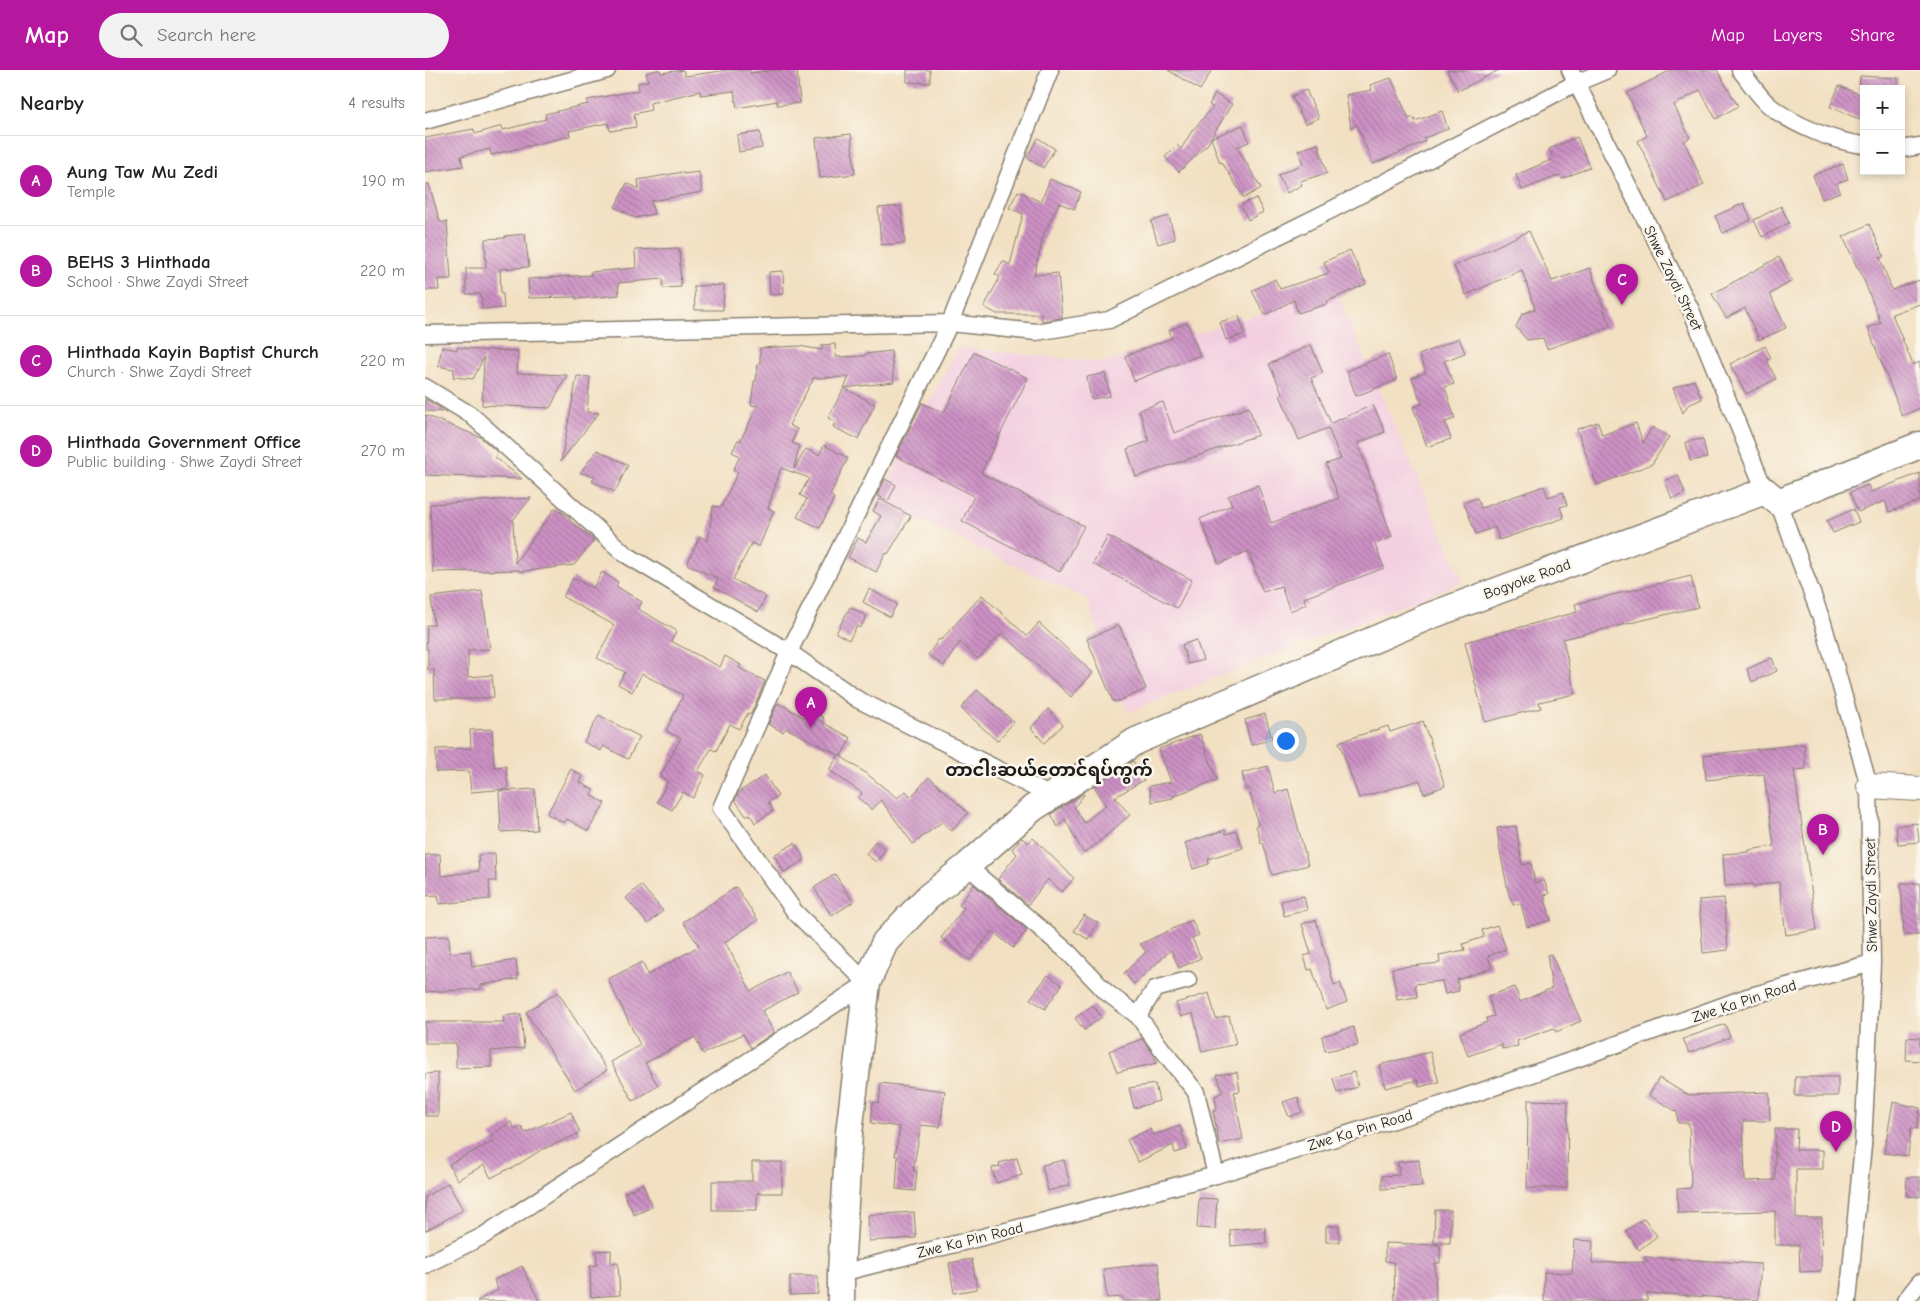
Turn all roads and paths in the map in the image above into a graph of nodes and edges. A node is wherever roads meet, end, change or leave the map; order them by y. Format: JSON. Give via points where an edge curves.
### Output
{"nodes":[{"id":1,"x":607,"y":70,"type":"edge"},
{"id":2,"x":1050,"y":70,"type":"edge"},
{"id":3,"x":1607,"y":70,"type":"edge"},
{"id":4,"x":1740,"y":70,"type":"edge"},
{"id":5,"x":1573,"y":76,"type":"edge"},
{"id":6,"x":425,"y":121,"type":"edge"},
{"id":7,"x":1860,"y":145,"type":"edge"},
{"id":8,"x":1920,"y":146,"type":"edge"},
{"id":9,"x":1905,"y":148,"type":"edge"},
{"id":10,"x":950,"y":323,"type":"junction"},
{"id":11,"x":425,"y":334,"type":"edge"},
{"id":12,"x":425,"y":387,"type":"edge"},
{"id":13,"x":1920,"y":445,"type":"edge"},
{"id":14,"x":1771,"y":496,"type":"junction"},
{"id":15,"x":789,"y":652,"type":"junction"},
{"id":16,"x":1869,"y":786,"type":"junction"},
{"id":17,"x":1920,"y":789,"type":"edge"},
{"id":18,"x":1051,"y":796,"type":"junction"},
{"id":19,"x":967,"y":866,"type":"junction"},
{"id":20,"x":1872,"y":963,"type":"junction"},
{"id":21,"x":1188,"y":980,"type":"dead end"},
{"id":22,"x":867,"y":983,"type":"junction"},
{"id":23,"x":1138,"y":1016,"type":"junction"},
{"id":24,"x":1216,"y":1175,"type":"junction"},
{"id":25,"x":425,"y":1265,"type":"edge"},
{"id":26,"x":841,"y":1273,"type":"junction"},
{"id":27,"x":1920,"y":1282,"type":"edge"},
{"id":28,"x":841,"y":1301,"type":"edge"},
{"id":29,"x":1848,"y":1301,"type":"edge"},
{"id":30,"x":1905,"y":1301,"type":"edge"}],
"edges":[{"from":1,"to":6,"type":"street"},
{"from":2,"to":10,"type":"street"},
{"from":3,"to":5,"type":"street"},
{"from":4,"to":7,"type":"street","via":[[1770,106],[1810,131]]},
{"from":5,"to":10,"type":"street","via":[[1333,209],[1109,320],[1036,332]]},
{"from":5,"to":14,"type":"street","name":"Shwe Zaydi Street","via":[[1691,310]]},
{"from":8,"to":9,"type":"street"},
{"from":10,"to":11,"type":"street"},
{"from":10,"to":15,"type":"street"},
{"from":12,"to":15,"type":"street","via":[[471,414],[625,554]]},
{"from":13,"to":14,"type":"main road","name":"Bogyoke Road"},
{"from":14,"to":16,"type":"street","name":"Shwe Zaydi Street","via":[[1823,623]]},
{"from":14,"to":18,"type":"main road","name":"Bogyoke Road","via":[[1427,617],[1136,741]]},
{"from":15,"to":18,"type":"street","via":[[857,699]]},
{"from":15,"to":22,"type":"street","via":[[721,808],[795,912]]},
{"from":16,"to":17,"type":"street"},
{"from":16,"to":20,"type":"street","name":"Shwe Zaydi Street"},
{"from":18,"to":19,"type":"main road","name":"Bogyoke Road"},
{"from":19,"to":22,"type":"main road","name":"Bogyoke Road","via":[[928,897],[885,942]]},
{"from":19,"to":23,"type":"street","via":[[1067,952],[1106,992]]},
{"from":20,"to":24,"type":"street","name":"Zwe Ka Pin Road","via":[[1747,997],[1441,1105]]},
{"from":20,"to":29,"type":"street","name":"Shwe Zaydi Street","via":[[1863,1145]]},
{"from":21,"to":23,"type":"street","via":[[1155,989]]},
{"from":22,"to":25,"type":"street","via":[[483,1236]]},
{"from":22,"to":26,"type":"main road","name":"Bogyoke Road","via":[[849,1133]]},
{"from":23,"to":24,"type":"street","via":[[1196,1092]]},
{"from":24,"to":26,"type":"street","name":"Zwe Ka Pin Road"},
{"from":26,"to":28,"type":"main road","name":"Bogyoke Road"},
{"from":27,"to":30,"type":"street"}]}
